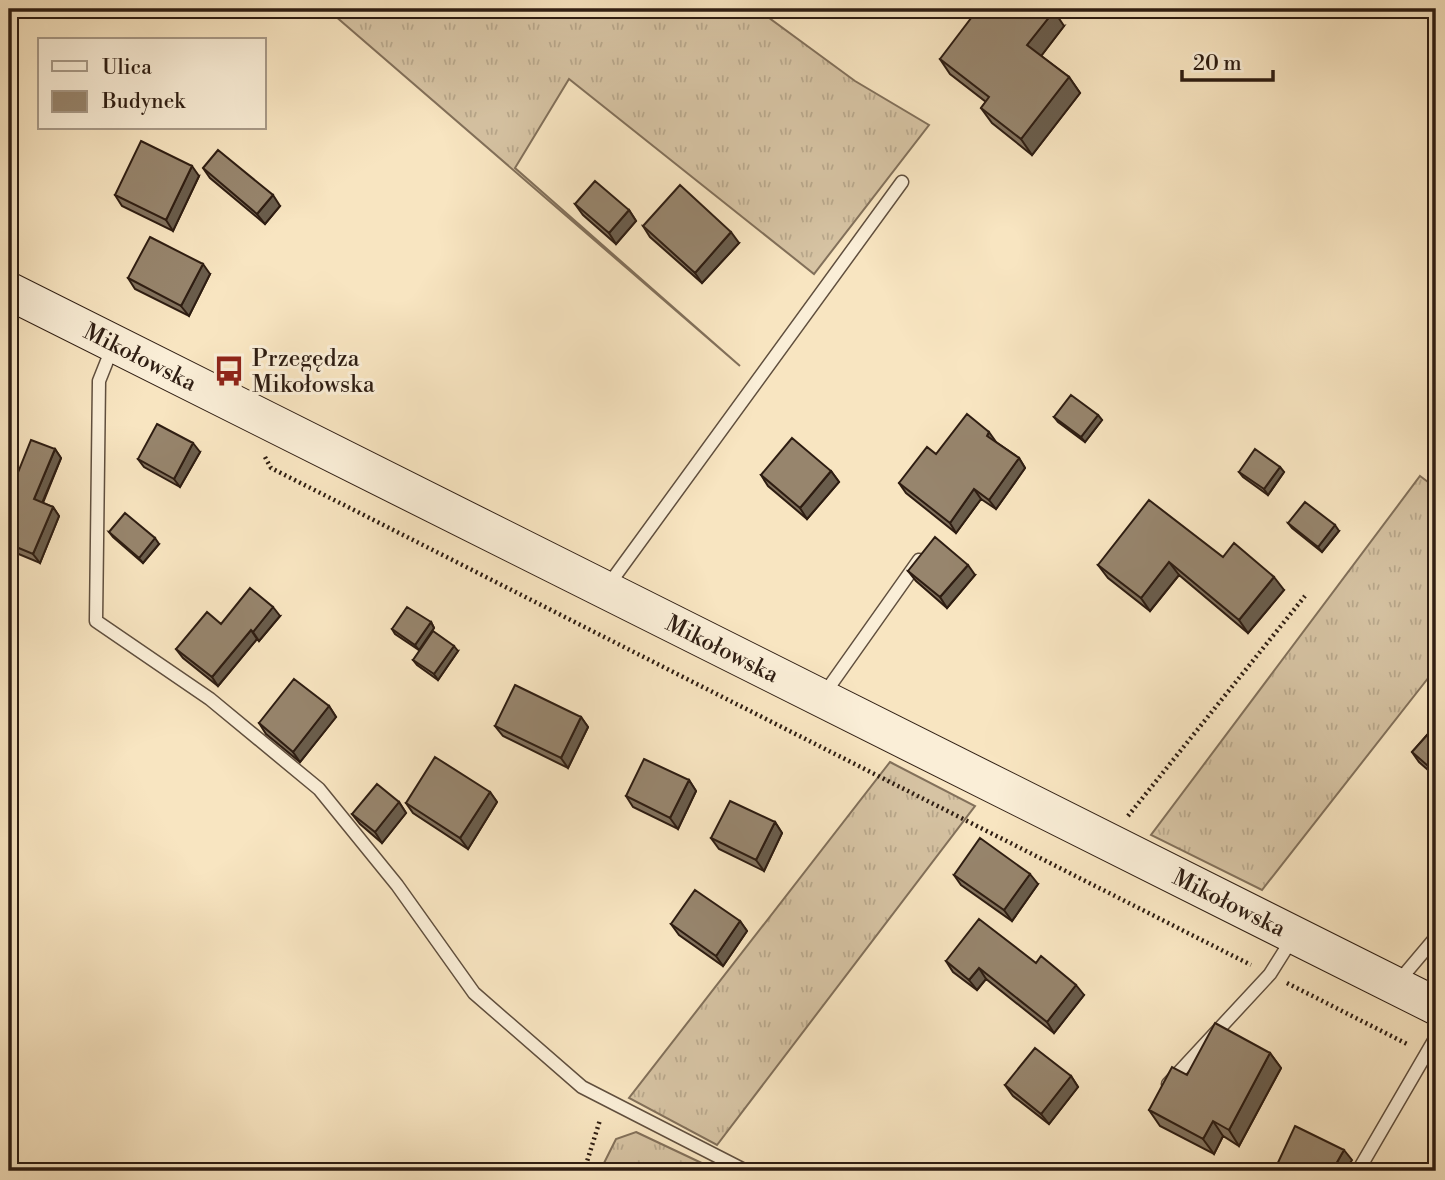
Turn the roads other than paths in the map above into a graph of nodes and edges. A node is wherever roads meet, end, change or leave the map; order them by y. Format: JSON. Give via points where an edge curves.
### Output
{"nodes":[{"id":1,"x":902,"y":182,"type":"dead end"},
{"id":2,"x":9,"y":291,"type":"edge"},
{"id":3,"x":114,"y":342,"type":"junction"},
{"id":4,"x":925,"y":552,"type":"edge"},
{"id":5,"x":605,"y":590,"type":"junction"},
{"id":6,"x":822,"y":697,"type":"junction"},
{"id":7,"x":1294,"y":935,"type":"junction"},
{"id":8,"x":1436,"y":937,"type":"edge"},
{"id":9,"x":1396,"y":985,"type":"junction"},
{"id":10,"x":1436,"y":1006,"type":"edge"},
{"id":11,"x":1436,"y":1037,"type":"edge"},
{"id":12,"x":1168,"y":1084,"type":"edge"},
{"id":13,"x":746,"y":1171,"type":"edge"},
{"id":14,"x":1358,"y":1171,"type":"edge"}],
"edges":[{"from":1,"to":5,"type":"lane"},
{"from":2,"to":3,"type":"main road","name":"Mikołowska"},
{"from":3,"to":5,"type":"main road","name":"Mikołowska"},
{"from":3,"to":13,"type":"lane","via":[[99,381],[96,621],[210,699],[319,789],[397,885],[474,993],[582,1087]]},
{"from":4,"to":6,"type":"lane"},
{"from":5,"to":6,"type":"main road","name":"Mikołowska"},
{"from":6,"to":7,"type":"main road","name":"Mikołowska"},
{"from":7,"to":9,"type":"main road","name":"Mikołowska"},
{"from":7,"to":12,"type":"lane","via":[[1270,974]]},
{"from":8,"to":9,"type":"lane"},
{"from":9,"to":10,"type":"main road","name":"Mikołowska"},
{"from":11,"to":14,"type":"lane"}]}
